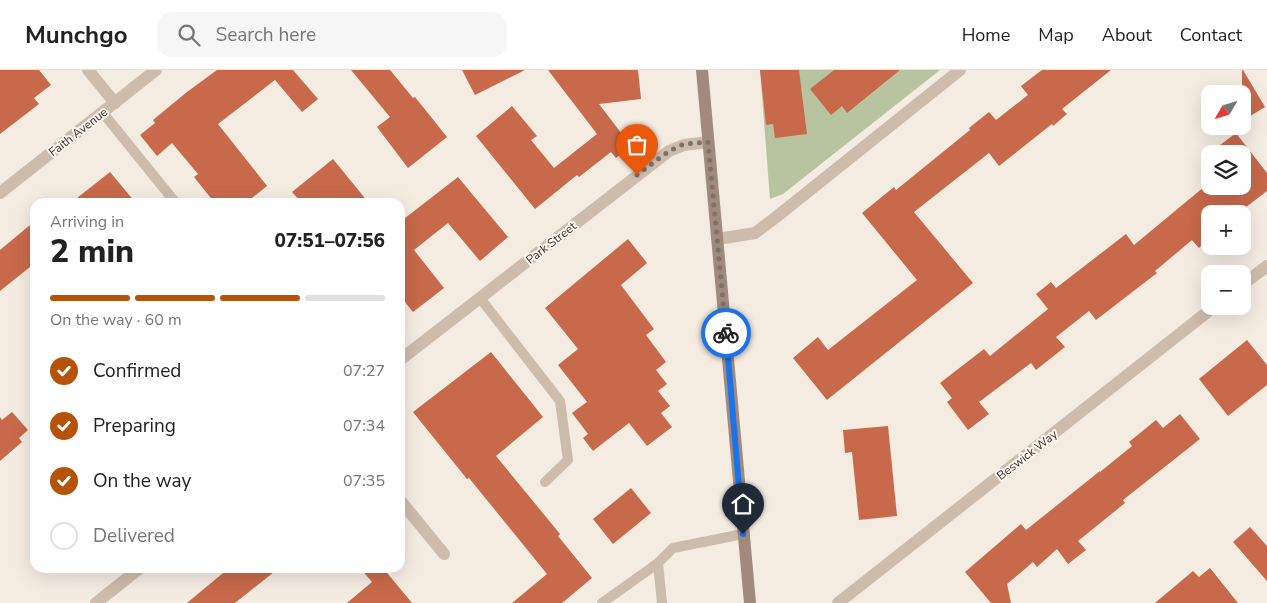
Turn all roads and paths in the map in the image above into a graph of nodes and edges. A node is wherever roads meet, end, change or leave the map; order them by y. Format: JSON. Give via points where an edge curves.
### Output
{"nodes":[{"id":1,"x":88,"y":70,"type":"edge"},
{"id":2,"x":156,"y":70,"type":"edge"},
{"id":3,"x":702,"y":70,"type":"edge"},
{"id":4,"x":960,"y":70,"type":"edge"},
{"id":5,"x":115,"y":103,"type":"junction"},
{"id":6,"x":103,"y":113,"type":"junction"},
{"id":7,"x":708,"y":142,"type":"junction"},
{"id":8,"x":0,"y":193,"type":"edge"},
{"id":9,"x":172,"y":198,"type":"edge"},
{"id":10,"x":718,"y":239,"type":"junction"},
{"id":11,"x":1267,"y":266,"type":"edge"},
{"id":12,"x":1251,"y":278,"type":"edge"},
{"id":13,"x":480,"y":298,"type":"junction"},
{"id":14,"x":1204,"y":315,"type":"edge"},
{"id":15,"x":405,"y":356,"type":"edge"},
{"id":16,"x":545,"y":482,"type":"dead end"},
{"id":17,"x":405,"y":506,"type":"edge"},
{"id":18,"x":743,"y":534,"type":"junction"},
{"id":19,"x":444,"y":554,"type":"dead end"},
{"id":20,"x":658,"y":563,"type":"junction"},
{"id":21,"x":134,"y":573,"type":"edge"},
{"id":22,"x":96,"y":603,"type":"edge"},
{"id":23,"x":602,"y":603,"type":"edge"},
{"id":24,"x":662,"y":603,"type":"edge"},
{"id":25,"x":750,"y":603,"type":"edge"},
{"id":26,"x":838,"y":603,"type":"edge"}],
"edges":[{"from":1,"to":5,"type":"street"},
{"from":2,"to":5,"type":"street","name":"Faith Avenue"},
{"from":3,"to":7,"type":"main road"},
{"from":4,"to":10,"type":"street","via":[[754,233]]},
{"from":5,"to":6,"type":"street","name":"Faith Avenue"},
{"from":6,"to":8,"type":"street","name":"Faith Avenue"},
{"from":6,"to":9,"type":"lane"},
{"from":7,"to":10,"type":"main road"},
{"from":7,"to":13,"type":"street","name":"Park Street","via":[[684,144],[669,151]]},
{"from":10,"to":18,"type":"main road"},
{"from":11,"to":12,"type":"street"},
{"from":13,"to":15,"type":"street","name":"Park Street"},
{"from":13,"to":16,"type":"lane","via":[[560,401],[568,460]]},
{"from":14,"to":26,"type":"street","name":"Beswick Way"},
{"from":17,"to":19,"type":"street"},
{"from":18,"to":20,"type":"lane","via":[[672,548]]},
{"from":18,"to":25,"type":"main road"},
{"from":20,"to":23,"type":"lane"},
{"from":20,"to":24,"type":"lane"},
{"from":21,"to":22,"type":"street"}]}
